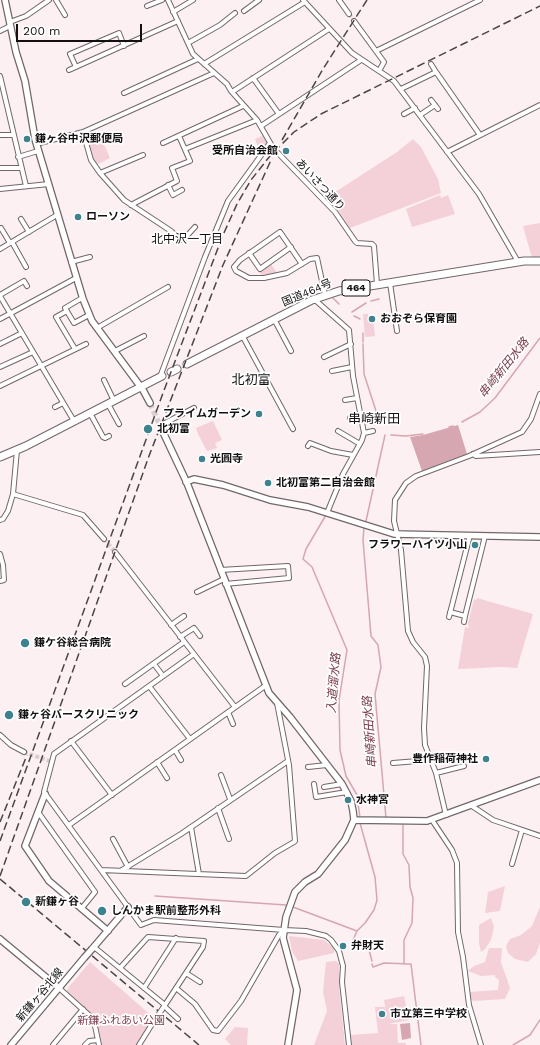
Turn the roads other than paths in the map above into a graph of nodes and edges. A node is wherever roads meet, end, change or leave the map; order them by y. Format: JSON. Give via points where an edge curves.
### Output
{"nodes":[{"id":1,"x":5,"y":0,"type":"edge"},
{"id":2,"x":49,"y":0,"type":"edge"},
{"id":3,"x":56,"y":0,"type":"edge"},
{"id":4,"x":162,"y":0,"type":"edge"},
{"id":5,"x":168,"y":0,"type":"edge"},
{"id":6,"x":193,"y":0,"type":"edge"},
{"id":7,"x":259,"y":0,"type":"edge"},
{"id":8,"x":339,"y":0,"type":"edge"},
{"id":9,"x":480,"y":0,"type":"edge"},
{"id":10,"x":305,"y":1,"type":"edge"},
{"id":11,"x":147,"y":6,"type":"dead end"},
{"id":12,"x":244,"y":11,"type":"dead end"},
{"id":13,"x":173,"y":12,"type":"junction"},
{"id":14,"x":235,"y":13,"type":"dead end"},
{"id":15,"x":349,"y":14,"type":"tunnel mouth"},
{"id":16,"x":65,"y":15,"type":"dead end"},
{"id":17,"x":178,"y":21,"type":"junction"},
{"id":18,"x":354,"y":21,"type":"tunnel mouth"},
{"id":19,"x":10,"y":24,"type":"junction"},
{"id":20,"x":328,"y":29,"type":"junction"},
{"id":21,"x":0,"y":31,"type":"edge"},
{"id":22,"x":188,"y":43,"type":"junction"},
{"id":23,"x":124,"y":46,"type":"junction"},
{"id":24,"x":376,"y":51,"type":"junction"},
{"id":25,"x":198,"y":59,"type":"junction"},
{"id":26,"x":361,"y":60,"type":"junction"},
{"id":27,"x":204,"y":64,"type":"junction"},
{"id":28,"x":431,"y":64,"type":"dead end"},
{"id":29,"x":76,"y":67,"type":"junction"},
{"id":30,"x":69,"y":70,"type":"dead end"},
{"id":31,"x":379,"y":71,"type":"junction"},
{"id":32,"x":436,"y":72,"type":"junction"},
{"id":33,"x":214,"y":73,"type":"junction"},
{"id":34,"x":0,"y":76,"type":"edge"},
{"id":35,"x":253,"y":78,"type":"junction"},
{"id":36,"x":400,"y":89,"type":"junction"},
{"id":37,"x":232,"y":92,"type":"junction"},
{"id":38,"x":124,"y":93,"type":"dead end"},
{"id":39,"x":431,"y":100,"type":"dead end"},
{"id":40,"x":540,"y":105,"type":"edge"},
{"id":41,"x":243,"y":106,"type":"junction"},
{"id":42,"x":415,"y":108,"type":"junction"},
{"id":43,"x":279,"y":114,"type":"junction"},
{"id":44,"x":404,"y":114,"type":"dead end"},
{"id":45,"x":420,"y":115,"type":"junction"},
{"id":46,"x":257,"y":120,"type":"junction"},
{"id":47,"x":261,"y":126,"type":"junction"},
{"id":48,"x":83,"y":132,"type":"junction"},
{"id":49,"x":0,"y":135,"type":"edge"},
{"id":50,"x":13,"y":135,"type":"junction"},
{"id":51,"x":480,"y":135,"type":"junction"},
{"id":52,"x":179,"y":136,"type":"junction"},
{"id":53,"x":163,"y":143,"type":"dead end"},
{"id":54,"x":36,"y":144,"type":"junction"},
{"id":55,"x":185,"y":149,"type":"junction"},
{"id":56,"x":38,"y":151,"type":"junction"},
{"id":57,"x":446,"y":152,"type":"junction"},
{"id":58,"x":278,"y":154,"type":"dead end"},
{"id":59,"x":143,"y":155,"type":"dead end"},
{"id":60,"x":18,"y":157,"type":"junction"},
{"id":61,"x":0,"y":168,"type":"edge"},
{"id":62,"x":21,"y":168,"type":"junction"},
{"id":63,"x":100,"y":173,"type":"junction"},
{"id":64,"x":49,"y":184,"type":"junction"},
{"id":65,"x":168,"y":185,"type":"junction"},
{"id":66,"x":26,"y":186,"type":"junction"},
{"id":67,"x":0,"y":189,"type":"edge"},
{"id":68,"x":182,"y":190,"type":"dead end"},
{"id":69,"x":131,"y":205,"type":"junction"},
{"id":70,"x":57,"y":215,"type":"junction"},
{"id":71,"x":21,"y":219,"type":"dead end"},
{"id":72,"x":195,"y":227,"type":"dead end"},
{"id":73,"x":2,"y":228,"type":"dead end"},
{"id":74,"x":29,"y":232,"type":"junction"},
{"id":75,"x":11,"y":243,"type":"junction"},
{"id":76,"x":291,"y":247,"type":"junction"},
{"id":77,"x":0,"y":249,"type":"edge"},
{"id":78,"x":249,"y":254,"type":"junction"},
{"id":79,"x":90,"y":257,"type":"dead end"},
{"id":80,"x":540,"y":261,"type":"edge"},
{"id":81,"x":71,"y":262,"type":"junction"},
{"id":82,"x":517,"y":262,"type":"junction"},
{"id":83,"x":302,"y":264,"type":"junction"},
{"id":84,"x":26,"y":267,"type":"dead end"},
{"id":85,"x":76,"y":278,"type":"junction"},
{"id":86,"x":390,"y":282,"type":"junction"},
{"id":87,"x":377,"y":284,"type":"junction"},
{"id":88,"x":27,"y":286,"type":"dead end"},
{"id":89,"x":168,"y":287,"type":"dead end"},
{"id":90,"x":0,"y":295,"type":"edge"},
{"id":91,"x":325,"y":295,"type":"junction"},
{"id":92,"x":82,"y":298,"type":"junction"},
{"id":93,"x":314,"y":299,"type":"junction"},
{"id":94,"x":67,"y":311,"type":"junction"},
{"id":95,"x":10,"y":314,"type":"junction"},
{"id":96,"x":89,"y":315,"type":"junction"},
{"id":97,"x":0,"y":320,"type":"edge"},
{"id":98,"x":274,"y":320,"type":"junction"},
{"id":99,"x":97,"y":328,"type":"junction"},
{"id":100,"x":397,"y":331,"type":"dead end"},
{"id":101,"x":22,"y":333,"type":"junction"},
{"id":102,"x":242,"y":335,"type":"junction"},
{"id":103,"x":144,"y":336,"type":"dead end"},
{"id":104,"x":0,"y":344,"type":"edge"},
{"id":105,"x":86,"y":344,"type":"dead end"},
{"id":106,"x":351,"y":344,"type":"junction"},
{"id":107,"x":75,"y":349,"type":"junction"},
{"id":108,"x":116,"y":351,"type":"junction"},
{"id":109,"x":291,"y":351,"type":"dead end"},
{"id":110,"x":33,"y":352,"type":"junction"},
{"id":111,"x":324,"y":357,"type":"dead end"},
{"id":112,"x":187,"y":364,"type":"dead end"},
{"id":113,"x":42,"y":366,"type":"junction"},
{"id":114,"x":0,"y":367,"type":"edge"},
{"id":115,"x":352,"y":367,"type":"junction"},
{"id":116,"x":332,"y":371,"type":"dead end"},
{"id":117,"x":161,"y":377,"type":"joint"},
{"id":118,"x":104,"y":380,"type":"dead end"},
{"id":119,"x":0,"y":386,"type":"edge"},
{"id":120,"x":141,"y":387,"type":"junction"},
{"id":121,"x":540,"y":394,"type":"edge"},
{"id":122,"x":357,"y":398,"type":"junction"},
{"id":123,"x":345,"y":400,"type":"dead end"},
{"id":124,"x":111,"y":402,"type":"junction"},
{"id":125,"x":63,"y":403,"type":"junction"},
{"id":126,"x":150,"y":403,"type":"tunnel mouth"},
{"id":127,"x":55,"y":407,"type":"dead end"},
{"id":128,"x":194,"y":408,"type":"dead end"},
{"id":129,"x":90,"y":413,"type":"junction"},
{"id":130,"x":350,"y":418,"type":"dead end"},
{"id":131,"x":362,"y":420,"type":"junction"},
{"id":132,"x":74,"y":421,"type":"junction"},
{"id":133,"x":119,"y":424,"type":"dead end"},
{"id":134,"x":163,"y":424,"type":"dead end"},
{"id":135,"x":293,"y":429,"type":"dead end"},
{"id":136,"x":162,"y":430,"type":"tunnel mouth"},
{"id":137,"x":338,"y":431,"type":"dead end"},
{"id":138,"x":373,"y":431,"type":"dead end"},
{"id":139,"x":364,"y":434,"type":"junction"},
{"id":140,"x":109,"y":436,"type":"dead end"},
{"id":141,"x":360,"y":444,"type":"junction"},
{"id":142,"x":308,"y":446,"type":"dead end"},
{"id":143,"x":17,"y":450,"type":"junction"},
{"id":144,"x":540,"y":452,"type":"edge"},
{"id":145,"x":473,"y":454,"type":"junction"},
{"id":146,"x":353,"y":455,"type":"junction"},
{"id":147,"x":0,"y":457,"type":"edge"},
{"id":148,"x":186,"y":482,"type":"junction"},
{"id":149,"x":14,"y":494,"type":"junction"},
{"id":150,"x":326,"y":513,"type":"junction"},
{"id":151,"x":0,"y":520,"type":"edge"},
{"id":152,"x":397,"y":534,"type":"junction"},
{"id":153,"x":470,"y":535,"type":"junction"},
{"id":154,"x":486,"y":536,"type":"junction"},
{"id":155,"x":540,"y":537,"type":"edge"},
{"id":156,"x":104,"y":538,"type":"tunnel mouth"},
{"id":157,"x":115,"y":552,"type":"tunnel mouth"},
{"id":158,"x":0,"y":554,"type":"edge"},
{"id":159,"x":220,"y":570,"type":"junction"},
{"id":160,"x":0,"y":581,"type":"edge"},
{"id":161,"x":225,"y":581,"type":"junction"},
{"id":162,"x":197,"y":592,"type":"dead end"},
{"id":163,"x":450,"y":612,"type":"junction"},
{"id":164,"x":184,"y":616,"type":"dead end"},
{"id":165,"x":465,"y":616,"type":"junction"},
{"id":166,"x":449,"y":617,"type":"dead end"},
{"id":167,"x":464,"y":622,"type":"dead end"},
{"id":168,"x":171,"y":625,"type":"junction"},
{"id":169,"x":200,"y":636,"type":"dead end"},
{"id":170,"x":180,"y":637,"type":"junction"},
{"id":171,"x":184,"y":642,"type":"junction"},
{"id":172,"x":194,"y":654,"type":"junction"},
{"id":173,"x":154,"y":664,"type":"junction"},
{"id":174,"x":163,"y":676,"type":"junction"},
{"id":175,"x":125,"y":684,"type":"dead end"},
{"id":176,"x":149,"y":686,"type":"junction"},
{"id":177,"x":265,"y":686,"type":"junction"},
{"id":178,"x":277,"y":703,"type":"junction"},
{"id":179,"x":235,"y":707,"type":"junction"},
{"id":180,"x":228,"y":712,"type":"junction"},
{"id":181,"x":233,"y":724,"type":"dead end"},
{"id":182,"x":0,"y":736,"type":"edge"},
{"id":183,"x":190,"y":739,"type":"junction"},
{"id":184,"x":71,"y":741,"type":"junction"},
{"id":185,"x":175,"y":750,"type":"junction"},
{"id":186,"x":24,"y":752,"type":"tunnel mouth"},
{"id":187,"x":181,"y":760,"type":"dead end"},
{"id":188,"x":430,"y":760,"type":"junction"},
{"id":189,"x":288,"y":761,"type":"junction"},
{"id":190,"x":157,"y":762,"type":"junction"},
{"id":191,"x":393,"y":763,"type":"dead end"},
{"id":192,"x":327,"y":765,"type":"junction"},
{"id":193,"x":464,"y":766,"type":"dead end"},
{"id":194,"x":308,"y":767,"type":"dead end"},
{"id":195,"x":436,"y":773,"type":"junction"},
{"id":196,"x":221,"y":775,"type":"dead end"},
{"id":197,"x":167,"y":778,"type":"dead end"},
{"id":198,"x":540,"y":780,"type":"edge"},
{"id":199,"x":314,"y":784,"type":"dead end"},
{"id":200,"x":342,"y":784,"type":"junction"},
{"id":201,"x":324,"y":787,"type":"dead end"},
{"id":202,"x":347,"y":792,"type":"junction"},
{"id":203,"x":45,"y":794,"type":"junction"},
{"id":204,"x":112,"y":795,"type":"junction"},
{"id":205,"x":230,"y":800,"type":"junction"},
{"id":206,"x":472,"y":806,"type":"junction"},
{"id":207,"x":218,"y":808,"type":"junction"},
{"id":208,"x":38,"y":812,"type":"junction"},
{"id":209,"x":446,"y":815,"type":"junction"},
{"id":210,"x":354,"y":820,"type":"junction"},
{"id":211,"x":432,"y":820,"type":"junction"},
{"id":212,"x":69,"y":825,"type":"junction"},
{"id":213,"x":191,"y":827,"type":"junction"},
{"id":214,"x":522,"y":830,"type":"junction"},
{"id":215,"x":540,"y":836,"type":"edge"},
{"id":216,"x":114,"y":839,"type":"dead end"},
{"id":217,"x":229,"y":839,"type":"dead end"},
{"id":218,"x":512,"y":864,"type":"dead end"},
{"id":219,"x":128,"y":867,"type":"junction"},
{"id":220,"x":101,"y":870,"type":"junction"},
{"id":221,"x":122,"y":870,"type":"junction"},
{"id":222,"x":199,"y":874,"type":"junction"},
{"id":223,"x":128,"y":907,"type":"junction"},
{"id":224,"x":82,"y":908,"type":"junction"},
{"id":225,"x":284,"y":930,"type":"junction"},
{"id":226,"x":108,"y":931,"type":"junction"},
{"id":227,"x":176,"y":938,"type":"junction"},
{"id":228,"x":0,"y":939,"type":"edge"},
{"id":229,"x":93,"y":948,"type":"junction"},
{"id":230,"x":120,"y":968,"type":"junction"},
{"id":231,"x":186,"y":973,"type":"junction"},
{"id":232,"x":200,"y":982,"type":"dead end"},
{"id":233,"x":59,"y":988,"type":"junction"},
{"id":234,"x":144,"y":988,"type":"junction"},
{"id":235,"x":176,"y":988,"type":"junction"},
{"id":236,"x":164,"y":1006,"type":"junction"},
{"id":237,"x":83,"y":1009,"type":"junction"},
{"id":238,"x":178,"y":1019,"type":"dead end"},
{"id":239,"x":98,"y":1040,"type":"junction"},
{"id":240,"x":11,"y":1045,"type":"edge"},
{"id":241,"x":52,"y":1045,"type":"edge"},
{"id":242,"x":85,"y":1045,"type":"edge"},
{"id":243,"x":99,"y":1045,"type":"edge"},
{"id":244,"x":139,"y":1045,"type":"edge"},
{"id":245,"x":288,"y":1045,"type":"edge"},
{"id":246,"x":349,"y":1045,"type":"edge"},
{"id":247,"x":481,"y":1045,"type":"edge"}],
"edges":[{"from":1,"to":19,"type":"street"},
{"from":2,"to":19,"type":"street"},
{"from":3,"to":16,"type":"street"},
{"from":4,"to":11,"type":"street"},
{"from":5,"to":13,"type":"street"},
{"from":6,"to":13,"type":"street"},
{"from":7,"to":12,"type":"street"},
{"from":8,"to":15,"type":"street"},
{"from":9,"to":24,"type":"street"},
{"from":10,"to":20,"type":"street"},
{"from":10,"to":27,"type":"street"},
{"from":13,"to":17,"type":"street"},
{"from":14,"to":22,"type":"street","via":[[220,25]]},
{"from":17,"to":22,"type":"street"},
{"from":17,"to":23,"type":"street"},
{"from":18,"to":24,"type":"street"},
{"from":19,"to":21,"type":"street"},
{"from":19,"to":54,"type":"street","via":[[25,81]]},
{"from":20,"to":26,"type":"street"},
{"from":20,"to":35,"type":"street"},
{"from":22,"to":25,"type":"street"},
{"from":23,"to":29,"type":"street"},
{"from":23,"to":29,"type":"street","via":[[119,33],[68,55]]},
{"from":24,"to":31,"type":"street","via":[[384,62]]},
{"from":25,"to":27,"type":"street"},
{"from":25,"to":38,"type":"street"},
{"from":26,"to":31,"type":"street"},
{"from":26,"to":43,"type":"street"},
{"from":27,"to":33,"type":"street"},
{"from":28,"to":32,"type":"street"},
{"from":29,"to":30,"type":"street"},
{"from":31,"to":36,"type":"street","via":[[392,79]]},
{"from":32,"to":36,"type":"street"},
{"from":32,"to":51,"type":"street"},
{"from":33,"to":37,"type":"street"},
{"from":33,"to":48,"type":"street"},
{"from":34,"to":50,"type":"street"},
{"from":35,"to":37,"type":"street"},
{"from":35,"to":43,"type":"street"},
{"from":36,"to":42,"type":"street"},
{"from":37,"to":41,"type":"street"},
{"from":39,"to":45,"type":"street","via":[[437,107]]},
{"from":40,"to":51,"type":"street"},
{"from":41,"to":46,"type":"street"},
{"from":41,"to":52,"type":"street"},
{"from":42,"to":44,"type":"street"},
{"from":42,"to":45,"type":"street"},
{"from":43,"to":47,"type":"street"},
{"from":45,"to":57,"type":"street"},
{"from":46,"to":47,"type":"street"},
{"from":46,"to":55,"type":"street"},
{"from":47,"to":117,"type":"street","via":[[271,144],[228,201]]},
{"from":48,"to":54,"type":"street"},
{"from":48,"to":63,"type":"street","via":[[91,160]]},
{"from":49,"to":50,"type":"street"},
{"from":50,"to":60,"type":"street"},
{"from":51,"to":57,"type":"street"},
{"from":52,"to":53,"type":"street"},
{"from":52,"to":55,"type":"street"},
{"from":54,"to":56,"type":"street"},
{"from":55,"to":65,"type":"street","via":[[190,161],[172,168],[177,181]]},
{"from":56,"to":60,"type":"street"},
{"from":56,"to":64,"type":"street"},
{"from":57,"to":82,"type":"street","via":[[479,194]]},
{"from":58,"to":87,"type":"street","name":"あいさつ通り","via":[[335,212],[354,241],[374,246]]},
{"from":59,"to":63,"type":"street"},
{"from":60,"to":62,"type":"street"},
{"from":61,"to":62,"type":"street"},
{"from":62,"to":66,"type":"street"},
{"from":63,"to":69,"type":"street"},
{"from":64,"to":66,"type":"street"},
{"from":64,"to":70,"type":"street"},
{"from":65,"to":68,"type":"street","via":[[173,195]]},
{"from":65,"to":69,"type":"street"},
{"from":66,"to":67,"type":"street"},
{"from":69,"to":72,"type":"street","via":[[172,231],[181,240]]},
{"from":70,"to":74,"type":"street"},
{"from":70,"to":81,"type":"street"},
{"from":71,"to":74,"type":"street"},
{"from":73,"to":75,"type":"street"},
{"from":74,"to":75,"type":"street"},
{"from":75,"to":77,"type":"street"},
{"from":75,"to":84,"type":"street"},
{"from":76,"to":78,"type":"street","via":[[260,269]]},
{"from":76,"to":78,"type":"street","via":[[280,232]]},
{"from":76,"to":83,"type":"street"},
{"from":78,"to":83,"type":"street","via":[[234,267],[236,272],[249,278],[287,273]]},
{"from":79,"to":81,"type":"street"},
{"from":80,"to":82,"type":"highway","name":"国道464号","number":"464"},
{"from":81,"to":85,"type":"street"},
{"from":82,"to":86,"type":"highway","name":"国道464号","number":"464"},
{"from":83,"to":91,"type":"street","via":[[317,258]]},
{"from":85,"to":92,"type":"street"},
{"from":85,"to":95,"type":"street"},
{"from":86,"to":87,"type":"highway","name":"国道464号","number":"464"},
{"from":86,"to":100,"type":"street"},
{"from":87,"to":91,"type":"highway","name":"国道464号","number":"464"},
{"from":88,"to":90,"type":"street","via":[[24,281]]},
{"from":89,"to":99,"type":"street"},
{"from":90,"to":95,"type":"street"},
{"from":91,"to":93,"type":"highway","name":"国道464号","number":"464"},
{"from":92,"to":94,"type":"street","via":[[65,308]]},
{"from":92,"to":96,"type":"street"},
{"from":93,"to":98,"type":"highway","name":"国道464号","number":"464"},
{"from":93,"to":106,"type":"street","via":[[347,327]]},
{"from":94,"to":96,"type":"street","via":[[74,323]]},
{"from":94,"to":107,"type":"street","via":[[56,317]]},
{"from":95,"to":97,"type":"street"},
{"from":95,"to":101,"type":"street"},
{"from":96,"to":99,"type":"street"},
{"from":98,"to":102,"type":"highway","name":"国道464号","number":"464"},
{"from":98,"to":109,"type":"street"},
{"from":99,"to":108,"type":"street"},
{"from":101,"to":104,"type":"street"},
{"from":101,"to":110,"type":"street"},
{"from":102,"to":112,"type":"highway","name":"国道464号","number":"464"},
{"from":102,"to":135,"type":"street"},
{"from":103,"to":108,"type":"street"},
{"from":105,"to":107,"type":"street"},
{"from":106,"to":111,"type":"street"},
{"from":106,"to":115,"type":"street"},
{"from":107,"to":113,"type":"street"},
{"from":108,"to":120,"type":"street"},
{"from":110,"to":113,"type":"street"},
{"from":110,"to":114,"type":"street"},
{"from":113,"to":119,"type":"street"},
{"from":113,"to":125,"type":"street"},
{"from":115,"to":116,"type":"street"},
{"from":115,"to":122,"type":"street"},
{"from":117,"to":120,"type":"highway"},
{"from":118,"to":124,"type":"street"},
{"from":120,"to":124,"type":"highway"},
{"from":120,"to":126,"type":"street"},
{"from":121,"to":145,"type":"street","via":[[531,419],[522,432]]},
{"from":122,"to":123,"type":"street"},
{"from":122,"to":131,"type":"street"},
{"from":124,"to":129,"type":"highway"},
{"from":124,"to":133,"type":"street"},
{"from":125,"to":127,"type":"street"},
{"from":125,"to":132,"type":"street"},
{"from":128,"to":134,"type":"street"},
{"from":129,"to":132,"type":"highway"},
{"from":129,"to":140,"type":"street","via":[[103,437]]},
{"from":130,"to":131,"type":"street"},
{"from":131,"to":139,"type":"street"},
{"from":132,"to":143,"type":"highway"},
{"from":136,"to":148,"type":"street"},
{"from":137,"to":141,"type":"street"},
{"from":138,"to":139,"type":"street"},
{"from":139,"to":141,"type":"street"},
{"from":141,"to":146,"type":"street"},
{"from":142,"to":146,"type":"street","via":[[310,443],[331,451]]},
{"from":143,"to":147,"type":"highway"},
{"from":143,"to":149,"type":"street"},
{"from":144,"to":145,"type":"street","via":[[476,456]]},
{"from":145,"to":152,"type":"street","via":[[416,476],[406,483],[395,500],[394,521]]},
{"from":146,"to":150,"type":"street"},
{"from":148,"to":150,"type":"street","via":[[194,479],[204,480],[270,500]]},
{"from":148,"to":159,"type":"street"},
{"from":149,"to":151,"type":"street","via":[[8,511]]},
{"from":149,"to":156,"type":"street","via":[[83,516]]},
{"from":150,"to":152,"type":"street"},
{"from":152,"to":153,"type":"street"},
{"from":152,"to":188,"type":"street","via":[[401,550],[408,631],[413,642],[426,657],[424,728],[425,745]]},
{"from":153,"to":154,"type":"street"},
{"from":153,"to":163,"type":"street"},
{"from":154,"to":155,"type":"street"},
{"from":154,"to":165,"type":"street"},
{"from":157,"to":168,"type":"street"},
{"from":158,"to":160,"type":"street","via":[[4,580]]},
{"from":159,"to":161,"type":"street"},
{"from":159,"to":161,"type":"street","via":[[288,566],[288,578]]},
{"from":161,"to":162,"type":"street"},
{"from":161,"to":177,"type":"street"},
{"from":163,"to":165,"type":"street"},
{"from":163,"to":166,"type":"street"},
{"from":164,"to":168,"type":"street"},
{"from":165,"to":167,"type":"street"},
{"from":168,"to":170,"type":"street"},
{"from":169,"to":170,"type":"street","via":[[194,628]]},
{"from":170,"to":171,"type":"street"},
{"from":171,"to":172,"type":"street"},
{"from":171,"to":173,"type":"street"},
{"from":172,"to":174,"type":"street"},
{"from":172,"to":179,"type":"street"},
{"from":173,"to":174,"type":"street"},
{"from":173,"to":175,"type":"street"},
{"from":174,"to":176,"type":"street"},
{"from":176,"to":183,"type":"street"},
{"from":176,"to":184,"type":"street"},
{"from":177,"to":178,"type":"street"},
{"from":177,"to":179,"type":"street"},
{"from":178,"to":189,"type":"street"},
{"from":178,"to":192,"type":"street"},
{"from":179,"to":180,"type":"street"},
{"from":180,"to":181,"type":"street"},
{"from":180,"to":183,"type":"street"},
{"from":182,"to":186,"type":"street"},
{"from":183,"to":185,"type":"street"},
{"from":184,"to":203,"type":"street","via":[[54,754]]},
{"from":184,"to":204,"type":"street"},
{"from":185,"to":187,"type":"street"},
{"from":185,"to":190,"type":"street"},
{"from":188,"to":191,"type":"street"},
{"from":188,"to":195,"type":"street"},
{"from":189,"to":205,"type":"street"},
{"from":189,"to":222,"type":"street","via":[[295,841],[274,853],[246,876]]},
{"from":190,"to":197,"type":"street"},
{"from":190,"to":204,"type":"street"},
{"from":192,"to":194,"type":"street"},
{"from":192,"to":200,"type":"street"},
{"from":193,"to":195,"type":"street"},
{"from":195,"to":209,"type":"street"},
{"from":196,"to":205,"type":"street"},
{"from":198,"to":206,"type":"street"},
{"from":199,"to":202,"type":"street","via":[[316,798]]},
{"from":200,"to":201,"type":"street"},
{"from":200,"to":202,"type":"street"},
{"from":202,"to":210,"type":"street"},
{"from":203,"to":208,"type":"street"},
{"from":203,"to":212,"type":"street"},
{"from":204,"to":212,"type":"street"},
{"from":205,"to":207,"type":"street"},
{"from":206,"to":209,"type":"street"},
{"from":206,"to":214,"type":"street","via":[[493,820]]},
{"from":207,"to":213,"type":"street"},
{"from":207,"to":217,"type":"street"},
{"from":208,"to":224,"type":"street","via":[[95,892]]},
{"from":208,"to":224,"type":"street","via":[[25,846],[50,881]]},
{"from":209,"to":211,"type":"street"},
{"from":210,"to":211,"type":"street"},
{"from":210,"to":225,"type":"street","via":[[345,840],[328,862],[318,874],[295,892]]},
{"from":211,"to":247,"type":"street","via":[[452,850],[457,863],[458,932],[469,1005]]},
{"from":212,"to":220,"type":"street"},
{"from":213,"to":219,"type":"street"},
{"from":213,"to":222,"type":"street"},
{"from":214,"to":215,"type":"street"},
{"from":214,"to":218,"type":"street"},
{"from":216,"to":219,"type":"street"},
{"from":219,"to":221,"type":"street"},
{"from":220,"to":221,"type":"street"},
{"from":220,"to":223,"type":"street"},
{"from":221,"to":222,"type":"street"},
{"from":223,"to":225,"type":"street","via":[[141,925],[154,920]]},
{"from":223,"to":226,"type":"street"},
{"from":224,"to":226,"type":"street"},
{"from":225,"to":235,"type":"street","via":[[241,1001],[218,1031],[213,1030],[195,1004]]},
{"from":225,"to":245,"type":"street","via":[[283,938],[297,990]]},
{"from":225,"to":246,"type":"street","via":[[306,931],[326,936],[339,951],[343,966],[342,982]]},
{"from":226,"to":229,"type":"street"},
{"from":227,"to":230,"type":"street","via":[[148,937]]},
{"from":227,"to":231,"type":"street","via":[[202,940],[204,944]]},
{"from":227,"to":234,"type":"street"},
{"from":228,"to":233,"type":"street"},
{"from":229,"to":230,"type":"street"},
{"from":229,"to":233,"type":"street","name":"新鎌ヶ谷北線","bridge":true},
{"from":230,"to":234,"type":"street"},
{"from":231,"to":232,"type":"street"},
{"from":231,"to":235,"type":"street"},
{"from":233,"to":237,"type":"street"},
{"from":233,"to":240,"type":"street","name":"新鎌ヶ谷北線"},
{"from":234,"to":236,"type":"street"},
{"from":235,"to":236,"type":"street"},
{"from":236,"to":238,"type":"street"},
{"from":236,"to":244,"type":"street","bridge":true},
{"from":237,"to":239,"type":"street","via":[[95,1026]]},
{"from":237,"to":241,"type":"street"},
{"from":239,"to":242,"type":"street","via":[[89,1041]]},
{"from":239,"to":243,"type":"street"}]}
